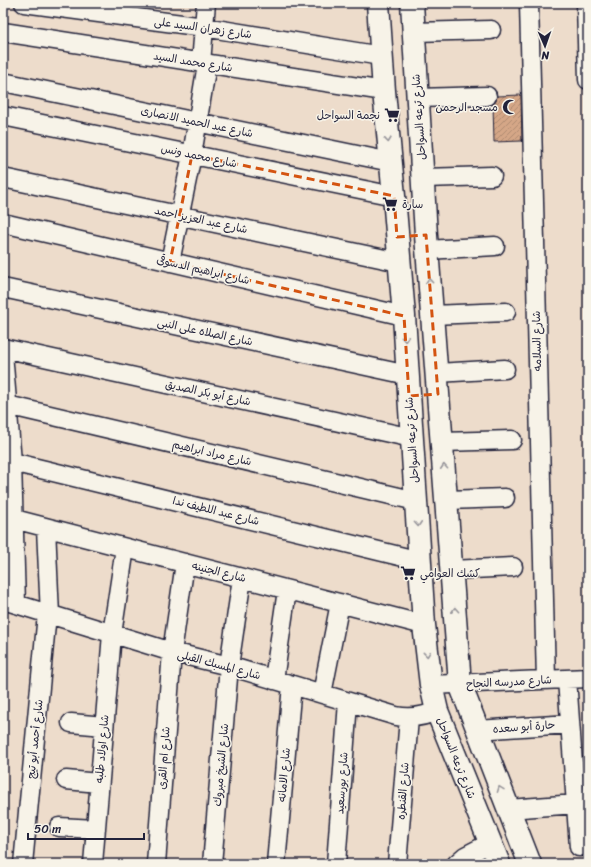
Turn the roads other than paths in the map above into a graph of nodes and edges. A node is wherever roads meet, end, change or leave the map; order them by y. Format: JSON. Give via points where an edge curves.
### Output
{"nodes":[{"id":1,"x":24,"y":3,"type":"edge"},
{"id":2,"x":206,"y":3,"type":"edge"},
{"id":3,"x":378,"y":3,"type":"edge"},
{"id":4,"x":412,"y":3,"type":"edge"},
{"id":5,"x":529,"y":3,"type":"edge"},
{"id":6,"x":586,"y":3,"type":"edge"},
{"id":7,"x":204,"y":27,"type":"junction"},
{"id":8,"x":491,"y":30,"type":"dead end"},
{"id":9,"x":3,"y":32,"type":"edge"},
{"id":10,"x":414,"y":32,"type":"junction"},
{"id":11,"x":381,"y":56,"type":"junction"},
{"id":12,"x":204,"y":63,"type":"junction"},
{"id":13,"x":588,"y":80,"type":"edge"},
{"id":14,"x":3,"y":82,"type":"edge"},
{"id":15,"x":384,"y":91,"type":"junction"},
{"id":16,"x":487,"y":96,"type":"dead end"},
{"id":17,"x":418,"y":98,"type":"junction"},
{"id":18,"x":3,"y":116,"type":"edge"},
{"id":19,"x":197,"y":122,"type":"junction"},
{"id":20,"x":192,"y":155,"type":"junction"},
{"id":21,"x":391,"y":162,"type":"junction"},
{"id":22,"x":492,"y":176,"type":"dead end"},
{"id":23,"x":3,"y":178,"type":"edge"},
{"id":24,"x":423,"y":178,"type":"junction"},
{"id":25,"x":394,"y":196,"type":"junction"},
{"id":26,"x":180,"y":215,"type":"junction"},
{"id":27,"x":3,"y":223,"type":"edge"},
{"id":28,"x":397,"y":237,"type":"junction"},
{"id":29,"x":426,"y":242,"type":"junction"},
{"id":30,"x":495,"y":246,"type":"dead end"},
{"id":31,"x":170,"y":262,"type":"junction"},
{"id":32,"x":399,"y":262,"type":"junction"},
{"id":33,"x":3,"y":288,"type":"edge"},
{"id":34,"x":506,"y":312,"type":"dead end"},
{"id":35,"x":432,"y":315,"type":"junction"},
{"id":36,"x":404,"y":316,"type":"junction"},
{"id":37,"x":3,"y":348,"type":"edge"},
{"id":38,"x":3,"y":353,"type":"edge"},
{"id":39,"x":505,"y":369,"type":"dead end"},
{"id":40,"x":438,"y":383,"type":"junction"},
{"id":41,"x":409,"y":386,"type":"junction"},
{"id":42,"x":7,"y":405,"type":"junction"},
{"id":43,"x":412,"y":438,"type":"junction"},
{"id":44,"x":512,"y":440,"type":"dead end"},
{"id":45,"x":442,"y":442,"type":"junction"},
{"id":46,"x":12,"y":462,"type":"junction"},
{"id":47,"x":505,"y":498,"type":"dead end"},
{"id":48,"x":447,"y":500,"type":"junction"},
{"id":49,"x":416,"y":501,"type":"junction"},
{"id":50,"x":14,"y":519,"type":"junction"},
{"id":51,"x":46,"y":528,"type":"junction"},
{"id":52,"x":125,"y":548,"type":"junction"},
{"id":53,"x":420,"y":560,"type":"junction"},
{"id":54,"x":185,"y":563,"type":"junction"},
{"id":55,"x":513,"y":567,"type":"dead end"},
{"id":56,"x":452,"y":570,"type":"junction"},
{"id":57,"x":242,"y":578,"type":"junction"},
{"id":58,"x":287,"y":590,"type":"junction"},
{"id":59,"x":10,"y":602,"type":"edge"},
{"id":60,"x":340,"y":603,"type":"junction"},
{"id":61,"x":49,"y":614,"type":"junction"},
{"id":62,"x":424,"y":625,"type":"junction"},
{"id":63,"x":112,"y":634,"type":"junction"},
{"id":64,"x":172,"y":652,"type":"junction"},
{"id":65,"x":229,"y":666,"type":"junction"},
{"id":66,"x":588,"y":678,"type":"edge"},
{"id":67,"x":567,"y":679,"type":"junction"},
{"id":68,"x":274,"y":680,"type":"junction"},
{"id":69,"x":546,"y":680,"type":"junction"},
{"id":70,"x":460,"y":684,"type":"junction"},
{"id":71,"x":292,"y":685,"type":"junction"},
{"id":72,"x":431,"y":686,"type":"junction"},
{"id":73,"x":322,"y":694,"type":"junction"},
{"id":74,"x":348,"y":702,"type":"junction"},
{"id":75,"x":437,"y":711,"type":"junction"},
{"id":76,"x":408,"y":718,"type":"junction"},
{"id":77,"x":71,"y":723,"type":"dead end"},
{"id":78,"x":570,"y":724,"type":"junction"},
{"id":79,"x":104,"y":726,"type":"junction"},
{"id":80,"x":477,"y":730,"type":"junction"},
{"id":81,"x":66,"y":780,"type":"dead end"},
{"id":82,"x":99,"y":783,"type":"junction"},
{"id":83,"x":576,"y":804,"type":"junction"},
{"id":84,"x":508,"y":809,"type":"junction"},
{"id":85,"x":59,"y":827,"type":"dead end"},
{"id":86,"x":96,"y":829,"type":"junction"},
{"id":87,"x":490,"y":843,"type":"junction"},
{"id":88,"x":579,"y":847,"type":"dead end"},
{"id":89,"x":23,"y":864,"type":"edge"},
{"id":90,"x":93,"y":864,"type":"edge"},
{"id":91,"x":156,"y":864,"type":"edge"},
{"id":92,"x":212,"y":864,"type":"edge"},
{"id":93,"x":276,"y":864,"type":"edge"},
{"id":94,"x":336,"y":864,"type":"edge"},
{"id":95,"x":397,"y":864,"type":"edge"},
{"id":96,"x":456,"y":864,"type":"edge"},
{"id":97,"x":499,"y":864,"type":"edge"},
{"id":98,"x":530,"y":864,"type":"edge"}],
"edges":[{"from":1,"to":7,"type":"street","name":"شارع زهران السيد على"},
{"from":2,"to":7,"type":"street"},
{"from":3,"to":11,"type":"main road","name":"شارع ترعه السواحل"},
{"from":4,"to":10,"type":"main road","name":"شارع ترعه السواحل"},
{"from":5,"to":69,"type":"street","name":"شارع السلامه"},
{"from":6,"to":13,"type":"street"},
{"from":7,"to":11,"type":"street","name":"شارع زهران السيد على"},
{"from":7,"to":12,"type":"street"},
{"from":8,"to":10,"type":"street"},
{"from":9,"to":12,"type":"street","name":"شارع محمد السيد"},
{"from":10,"to":17,"type":"main road","name":"شارع ترعه السواحل"},
{"from":11,"to":15,"type":"main road","name":"شارع ترعه السواحل"},
{"from":12,"to":15,"type":"street","name":"شارع محمد السيد"},
{"from":12,"to":19,"type":"street"},
{"from":14,"to":19,"type":"street","name":"شارع عبد الحميد الانصارى"},
{"from":15,"to":21,"type":"main road","name":"شارع ترعه السواحل","one_way":true},
{"from":16,"to":17,"type":"street"},
{"from":17,"to":24,"type":"main road","name":"شارع ترعه السواحل"},
{"from":18,"to":20,"type":"street","name":"شارع محمد ونس"},
{"from":19,"to":20,"type":"street"},
{"from":19,"to":21,"type":"street","name":"شارع عبد الحميد الانصارى"},
{"from":20,"to":25,"type":"street","name":"شارع محمد ونس"},
{"from":20,"to":26,"type":"street"},
{"from":21,"to":25,"type":"main road","name":"شارع ترعه السواحل"},
{"from":22,"to":24,"type":"street"},
{"from":23,"to":26,"type":"street","name":"شارع عبد العزيز احمد"},
{"from":24,"to":29,"type":"main road","name":"شارع ترعه السواحل"},
{"from":25,"to":28,"type":"main road","name":"شارع ترعه السواحل"},
{"from":26,"to":31,"type":"street"},
{"from":26,"to":32,"type":"street","name":"شارع عبد العزيز احمد"},
{"from":27,"to":31,"type":"street","name":"شارع ابراهيم الدسوقى"},
{"from":28,"to":29,"type":"main road"},
{"from":28,"to":32,"type":"main road","name":"شارع ترعه السواحل"},
{"from":29,"to":30,"type":"street"},
{"from":35,"to":29,"type":"main road","name":"شارع ترعه السواحل","one_way":true},
{"from":31,"to":36,"type":"street","name":"شارع ابراهيم الدسوقى"},
{"from":32,"to":36,"type":"main road","name":"شارع ترعه السواحل"},
{"from":33,"to":41,"type":"street","name":"شارع الصلاه على النبى"},
{"from":34,"to":35,"type":"street"},
{"from":35,"to":40,"type":"main road","name":"شارع ترعه السواحل"},
{"from":36,"to":41,"type":"main road","name":"شارع ترعه السواحل","one_way":true},
{"from":37,"to":43,"type":"street","name":"شارع أبو بكر الصديق"},
{"from":38,"to":42,"type":"street"},
{"from":39,"to":40,"type":"street"},
{"from":40,"to":41,"type":"main road"},
{"from":40,"to":45,"type":"main road","name":"شارع ترعه السواحل"},
{"from":41,"to":43,"type":"main road","name":"شارع ترعه السواحل"},
{"from":42,"to":46,"type":"street"},
{"from":42,"to":49,"type":"street","name":"شارع مراد ابراهيم"},
{"from":43,"to":49,"type":"main road","name":"شارع ترعه السواحل"},
{"from":44,"to":45,"type":"street"},
{"from":48,"to":45,"type":"main road","name":"شارع ترعه السواحل","one_way":true},
{"from":46,"to":50,"type":"street"},
{"from":46,"to":53,"type":"street","name":"شارع عبد اللطيف ندا"},
{"from":47,"to":48,"type":"street"},
{"from":48,"to":56,"type":"main road","name":"شارع ترعه السواحل"},
{"from":49,"to":53,"type":"main road","name":"شارع ترعه السواحل","one_way":true},
{"from":50,"to":51,"type":"street","name":"شارع الجنينه"},
{"from":50,"to":59,"type":"street"},
{"from":51,"to":52,"type":"street","name":"شارع الجنينه"},
{"from":51,"to":61,"type":"street","name":"شارع أحمد أبو تيج"},
{"from":52,"to":54,"type":"street","name":"شارع الجنينه"},
{"from":52,"to":63,"type":"street","name":"شارع اولاد طلبه"},
{"from":53,"to":62,"type":"main road","name":"شارع ترعه السواحل"},
{"from":54,"to":57,"type":"street","name":"شارع الجنينه"},
{"from":54,"to":64,"type":"street","name":"شارع ام القرى"},
{"from":55,"to":56,"type":"street"},
{"from":70,"to":56,"type":"main road","name":"شارع ترعه السواحل","one_way":true},
{"from":57,"to":58,"type":"street","name":"شارع الجنينه"},
{"from":57,"to":65,"type":"street","name":"شارع الشيخ مبروك"},
{"from":58,"to":60,"type":"street","name":"شارع الجنينه"},
{"from":58,"to":68,"type":"street"},
{"from":59,"to":61,"type":"street","name":"شارع المسبك القبلى"},
{"from":60,"to":62,"type":"street","name":"شارع الجنينه"},
{"from":60,"to":73,"type":"street"},
{"from":61,"to":63,"type":"street","name":"شارع المسبك القبلى"},
{"from":61,"to":89,"type":"street","name":"شارع أحمد أبو تيج"},
{"from":62,"to":72,"type":"main road","name":"شارع ترعه السواحل","one_way":true},
{"from":63,"to":64,"type":"street","name":"شارع المسبك القبلى"},
{"from":63,"to":79,"type":"street","name":"شارع اولاد طلبه"},
{"from":64,"to":65,"type":"street","name":"شارع المسبك القبلى"},
{"from":64,"to":91,"type":"street","name":"شارع ام القرى"},
{"from":65,"to":68,"type":"street","name":"شارع المسبك القبلى"},
{"from":65,"to":92,"type":"street","name":"شارع الشيخ مبروك"},
{"from":66,"to":67,"type":"street","name":"شارع مدرسه النجاح"},
{"from":67,"to":69,"type":"street","name":"شارع مدرسه النجاح"},
{"from":67,"to":78,"type":"street"},
{"from":68,"to":71,"type":"street","name":"شارع المسبك القبلى"},
{"from":69,"to":70,"type":"street","name":"شارع مدرسه النجاح"},
{"from":70,"to":72,"type":"street","name":"شارع مدرسه النجاح"},
{"from":70,"to":80,"type":"main road","name":"شارع ترعه السواحل"},
{"from":71,"to":73,"type":"street","name":"شارع المسبك القبلى"},
{"from":71,"to":93,"type":"street","name":"شارع الامانه"},
{"from":72,"to":75,"type":"main road","name":"شارع ترعه السواحل"},
{"from":73,"to":74,"type":"street","name":"شارع المسبك القبلى"},
{"from":74,"to":76,"type":"street","name":"شارع المسبك القبلى"},
{"from":74,"to":94,"type":"street","name":"شارع بورسعيد"},
{"from":75,"to":76,"type":"street","name":"شارع المسبك القبلى","via":[[426,716]]},
{"from":75,"to":87,"type":"main road","name":"شارع ترعه السواحل"},
{"from":76,"to":95,"type":"street","name":"شارع القنطره"},
{"from":77,"to":79,"type":"street"},
{"from":78,"to":80,"type":"street","name":"حارة أبو سعده"},
{"from":78,"to":83,"type":"street"},
{"from":79,"to":82,"type":"street","name":"شارع اولاد طلبه"},
{"from":84,"to":80,"type":"main road","name":"شارع ترعه السواحل","one_way":true},
{"from":81,"to":82,"type":"street"},
{"from":82,"to":86,"type":"street","name":"شارع اولاد طلبه"},
{"from":83,"to":84,"type":"street"},
{"from":83,"to":88,"type":"street"},
{"from":84,"to":98,"type":"main road","name":"شارع ترعه السواحل"},
{"from":85,"to":86,"type":"street"},
{"from":86,"to":90,"type":"street","name":"شارع اولاد طلبه"},
{"from":87,"to":96,"type":"street","via":[[465,856]]},
{"from":87,"to":97,"type":"main road","name":"شارع ترعه السواحل"}]}
